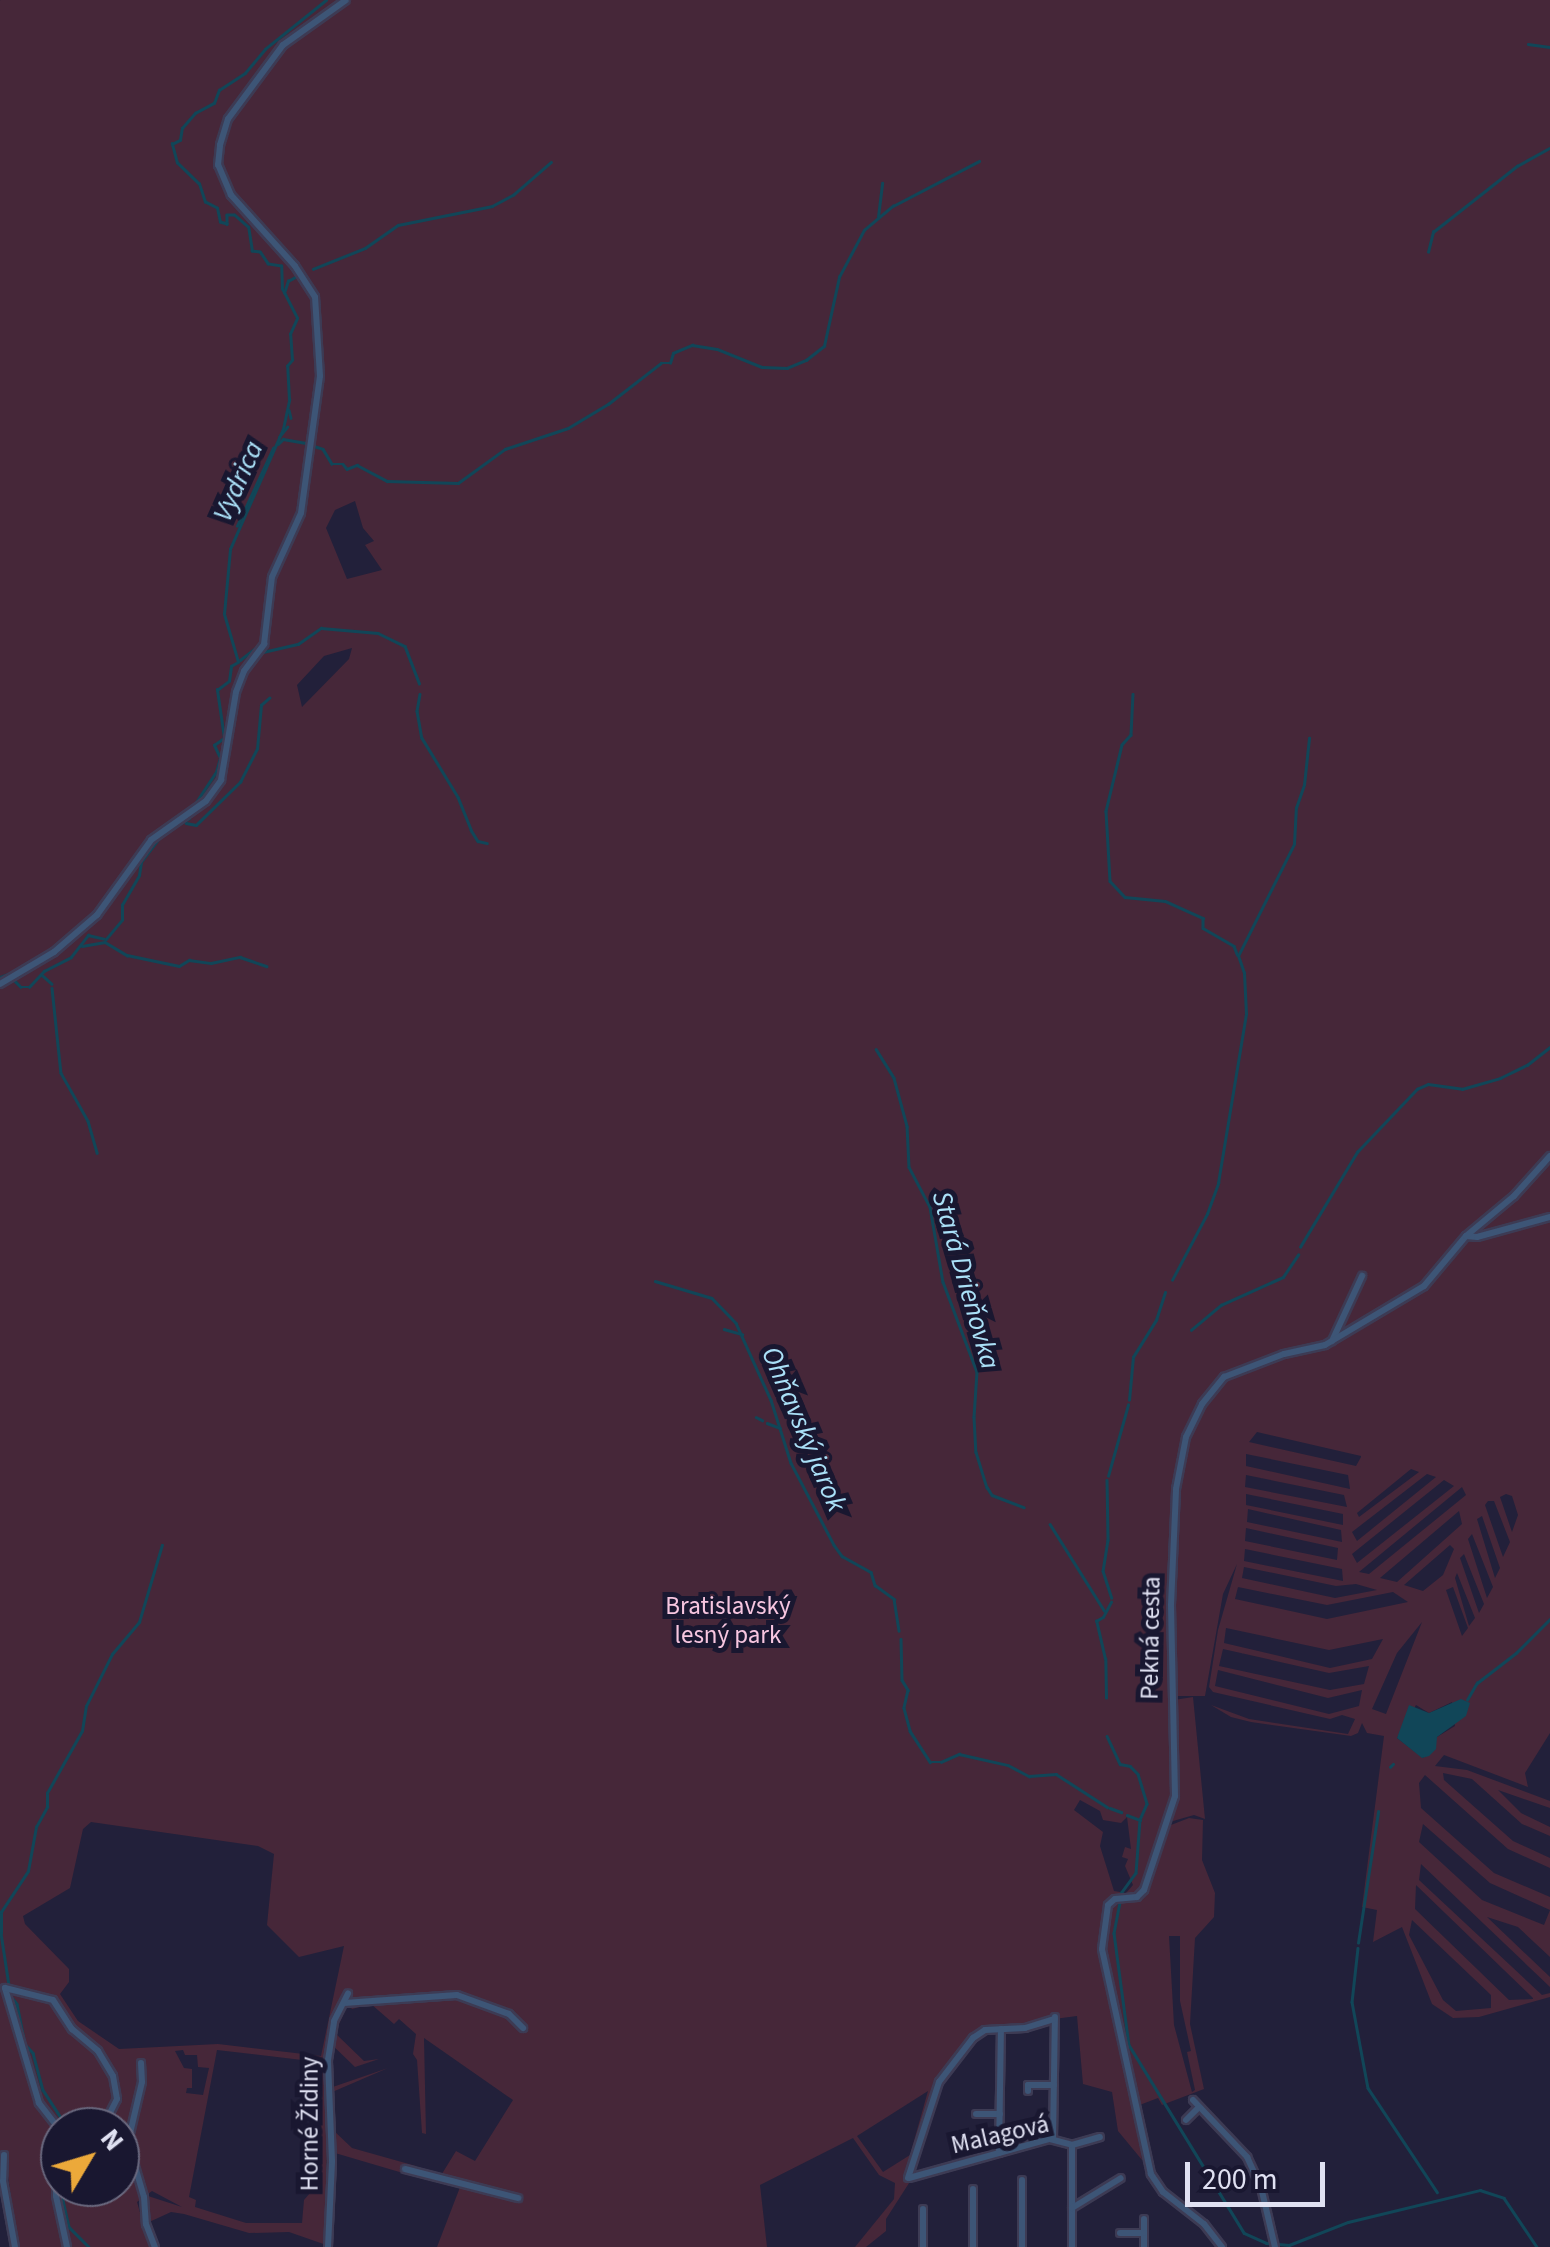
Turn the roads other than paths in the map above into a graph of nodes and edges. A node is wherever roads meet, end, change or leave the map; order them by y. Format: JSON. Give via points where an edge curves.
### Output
{"nodes":[{"id":1,"x":346,"y":0,"type":"edge"},
{"id":2,"x":0,"y":984,"type":"edge"},
{"id":3,"x":1550,"y":1156,"type":"edge"},
{"id":4,"x":1550,"y":1217,"type":"edge"},
{"id":5,"x":1464,"y":1239,"type":"junction"},
{"id":6,"x":1362,"y":1276,"type":"dead end"},
{"id":7,"x":1331,"y":1342,"type":"junction"},
{"id":8,"x":348,"y":1994,"type":"dead end"},
{"id":9,"x":343,"y":2004,"type":"junction"},
{"id":10,"x":523,"y":2028,"type":"dead end"},
{"id":11,"x":1001,"y":2029,"type":"junction"},
{"id":12,"x":141,"y":2063,"type":"dead end"},
{"id":13,"x":1054,"y":2085,"type":"junction"},
{"id":14,"x":1028,"y":2091,"type":"dead end"},
{"id":15,"x":42,"y":2107,"type":"edge"},
{"id":16,"x":116,"y":2107,"type":"edge"},
{"id":17,"x":976,"y":2114,"type":"dead end"},
{"id":18,"x":1000,"y":2114,"type":"junction"},
{"id":19,"x":1186,"y":2120,"type":"dead end"},
{"id":20,"x":1100,"y":2137,"type":"dead end"},
{"id":21,"x":1053,"y":2139,"type":"junction"},
{"id":22,"x":1072,"y":2145,"type":"junction"},
{"id":23,"x":999,"y":2153,"type":"junction"},
{"id":24,"x":4,"y":2155,"type":"dead end"},
{"id":25,"x":405,"y":2170,"type":"dead end"},
{"id":26,"x":1122,"y":2178,"type":"dead end"},
{"id":27,"x":1022,"y":2180,"type":"dead end"},
{"id":28,"x":973,"y":2189,"type":"dead end"},
{"id":29,"x":518,"y":2198,"type":"dead end"},
{"id":30,"x":58,"y":2207,"type":"edge"},
{"id":31,"x":1072,"y":2208,"type":"junction"},
{"id":32,"x":923,"y":2210,"type":"dead end"},
{"id":33,"x":1144,"y":2219,"type":"dead end"},
{"id":34,"x":1144,"y":2232,"type":"junction"},
{"id":35,"x":1120,"y":2233,"type":"dead end"},
{"id":36,"x":1273,"y":2243,"type":"edge"},
{"id":37,"x":15,"y":2247,"type":"edge"},
{"id":38,"x":67,"y":2247,"type":"edge"},
{"id":39,"x":155,"y":2247,"type":"edge"},
{"id":40,"x":328,"y":2247,"type":"edge"},
{"id":41,"x":923,"y":2247,"type":"edge"},
{"id":42,"x":973,"y":2247,"type":"edge"},
{"id":43,"x":1022,"y":2247,"type":"edge"},
{"id":44,"x":1072,"y":2247,"type":"edge"},
{"id":45,"x":1144,"y":2247,"type":"edge"},
{"id":46,"x":1222,"y":2247,"type":"edge"}],
"edges":[{"from":1,"to":2,"type":"street","via":[[275,55],[228,119],[218,158],[231,195],[295,266],[318,305],[320,402],[300,518],[271,584],[267,635],[236,692],[224,772],[212,794],[151,840],[97,915],[65,944]]},
{"from":3,"to":5,"type":"street","name":"Pekná cesta"},
{"from":4,"to":5,"type":"street"},
{"from":5,"to":7,"type":"street","name":"Pekná cesta","via":[[1424,1286]]},
{"from":6,"to":7,"type":"street"},
{"from":7,"to":46,"type":"street","name":"Pekná cesta","via":[[1224,1377],[1186,1437],[1176,1489],[1171,1605],[1174,1796],[1146,1886],[1139,1896],[1108,1905],[1103,1956],[1149,2168],[1162,2192]]},
{"from":8,"to":9,"type":"street","name":"Horné Židiny"},
{"from":9,"to":10,"type":"street","via":[[457,1995],[509,2014]]},
{"from":9,"to":40,"type":"street","name":"Horné Židiny","via":[[328,2060]]},
{"from":11,"to":13,"type":"street","via":[[1055,2017]]},
{"from":11,"to":18,"type":"street"},
{"from":11,"to":23,"type":"street","name":"Malagová","via":[[979,2033],[942,2076],[908,2178]]},
{"from":12,"to":39,"type":"street","via":[[128,2142]]},
{"from":13,"to":14,"type":"street","via":[[1028,2085]]},
{"from":13,"to":21,"type":"street"},
{"from":15,"to":16,"type":"street","via":[[5,1988],[53,2000],[72,2029],[98,2050],[115,2082]]},
{"from":17,"to":18,"type":"street"},
{"from":18,"to":23,"type":"street"},
{"from":19,"to":36,"type":"street","via":[[1196,2104],[1247,2157]]},
{"from":20,"to":22,"type":"street","name":"Malagová"},
{"from":21,"to":22,"type":"street","name":"Malagová"},
{"from":21,"to":23,"type":"street","name":"Malagová"},
{"from":22,"to":31,"type":"street"},
{"from":24,"to":37,"type":"street"},
{"from":25,"to":29,"type":"street"},
{"from":26,"to":31,"type":"street"},
{"from":27,"to":43,"type":"street"},
{"from":28,"to":42,"type":"street"},
{"from":30,"to":38,"type":"street"},
{"from":31,"to":44,"type":"street"},
{"from":32,"to":41,"type":"street"},
{"from":33,"to":34,"type":"street"},
{"from":34,"to":35,"type":"street"},
{"from":34,"to":45,"type":"street"}]}
